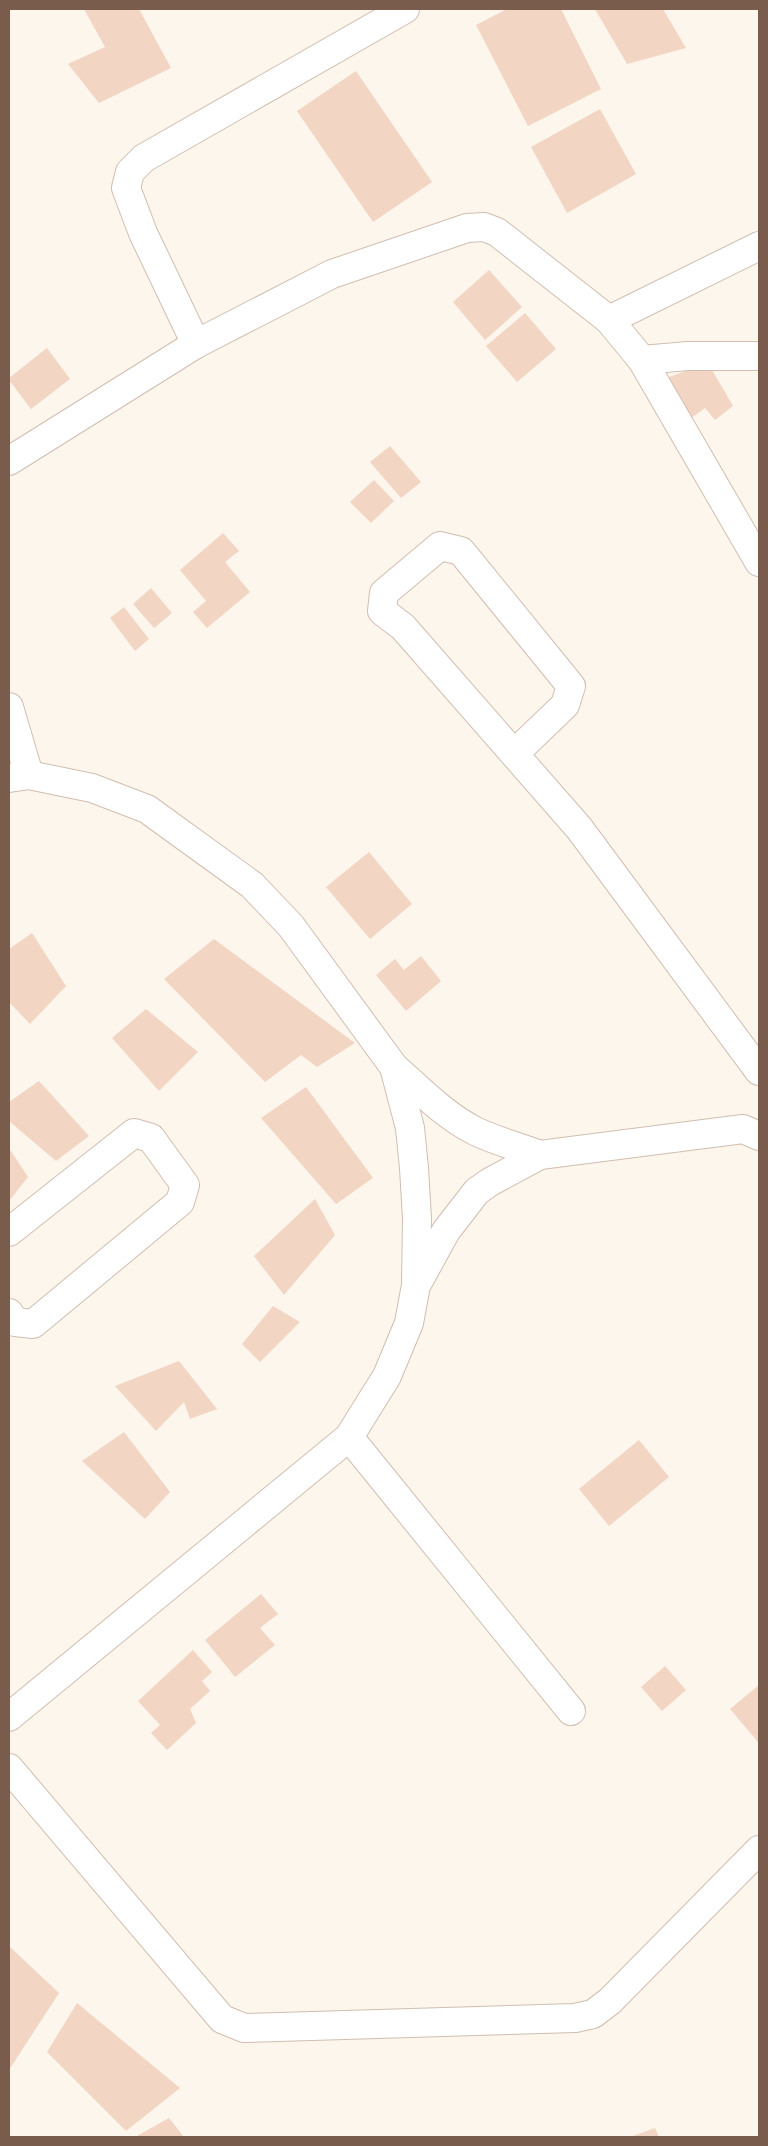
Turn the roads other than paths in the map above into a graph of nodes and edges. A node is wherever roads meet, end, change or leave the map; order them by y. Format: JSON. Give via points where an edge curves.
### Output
{"nodes":[{"id":1,"x":405,"y":9,"type":"edge"},
{"id":2,"x":759,"y":246,"type":"edge"},
{"id":3,"x":609,"y":320,"type":"junction"},
{"id":4,"x":196,"y":344,"type":"junction"},
{"id":5,"x":759,"y":356,"type":"edge"},
{"id":6,"x":642,"y":360,"type":"junction"},
{"id":7,"x":9,"y":461,"type":"edge"},
{"id":8,"x":759,"y":562,"type":"edge"},
{"id":9,"x":9,"y":707,"type":"edge"},
{"id":10,"x":514,"y":754,"type":"junction"},
{"id":11,"x":19,"y":776,"type":"edge"},
{"id":12,"x":394,"y":1067,"type":"junction"},
{"id":13,"x":759,"y":1071,"type":"edge"},
{"id":14,"x":754,"y":1127,"type":"edge"},
{"id":15,"x":540,"y":1155,"type":"junction"},
{"id":16,"x":9,"y":1232,"type":"edge"},
{"id":17,"x":416,"y":1285,"type":"junction"},
{"id":18,"x":9,"y":1313,"type":"edge"},
{"id":19,"x":349,"y":1437,"type":"junction"},
{"id":20,"x":571,"y":1711,"type":"dead end"},
{"id":21,"x":9,"y":1717,"type":"edge"},
{"id":22,"x":9,"y":1768,"type":"edge"},
{"id":23,"x":759,"y":1850,"type":"edge"}],
"edges":[{"from":1,"to":4,"type":"street","via":[[144,158],[130,172],[126,188],[143,233]]},
{"from":2,"to":3,"type":"street"},
{"from":3,"to":4,"type":"street","via":[[496,232],[484,227],[467,228],[332,274]]},
{"from":3,"to":6,"type":"street"},
{"from":4,"to":7,"type":"street"},
{"from":5,"to":6,"type":"street"},
{"from":6,"to":8,"type":"street"},
{"from":9,"to":11,"type":"street"},
{"from":10,"to":10,"type":"street","via":[[403,627],[382,611],[384,593],[440,546],[461,551],[571,686],[564,705]]},
{"from":10,"to":13,"type":"street","via":[[579,828]]},
{"from":11,"to":12,"type":"street","via":[[92,788],[148,809],[252,885],[291,926]]},
{"from":12,"to":15,"type":"street","via":[[465,1125]]},
{"from":12,"to":17,"type":"street","via":[[410,1128],[417,1219]]},
{"from":14,"to":15,"type":"street"},
{"from":15,"to":17,"type":"street","via":[[477,1191],[446,1231]]},
{"from":16,"to":18,"type":"street","via":[[134,1133],[150,1138],[185,1185],[180,1202],[34,1324],[16,1322]]},
{"from":17,"to":19,"type":"street","via":[[409,1323],[387,1376]]},
{"from":19,"to":20,"type":"street"},
{"from":19,"to":21,"type":"street"},
{"from":22,"to":23,"type":"street","via":[[222,2019],[244,2028],[575,2018],[593,2014],[610,2001]]}]}
